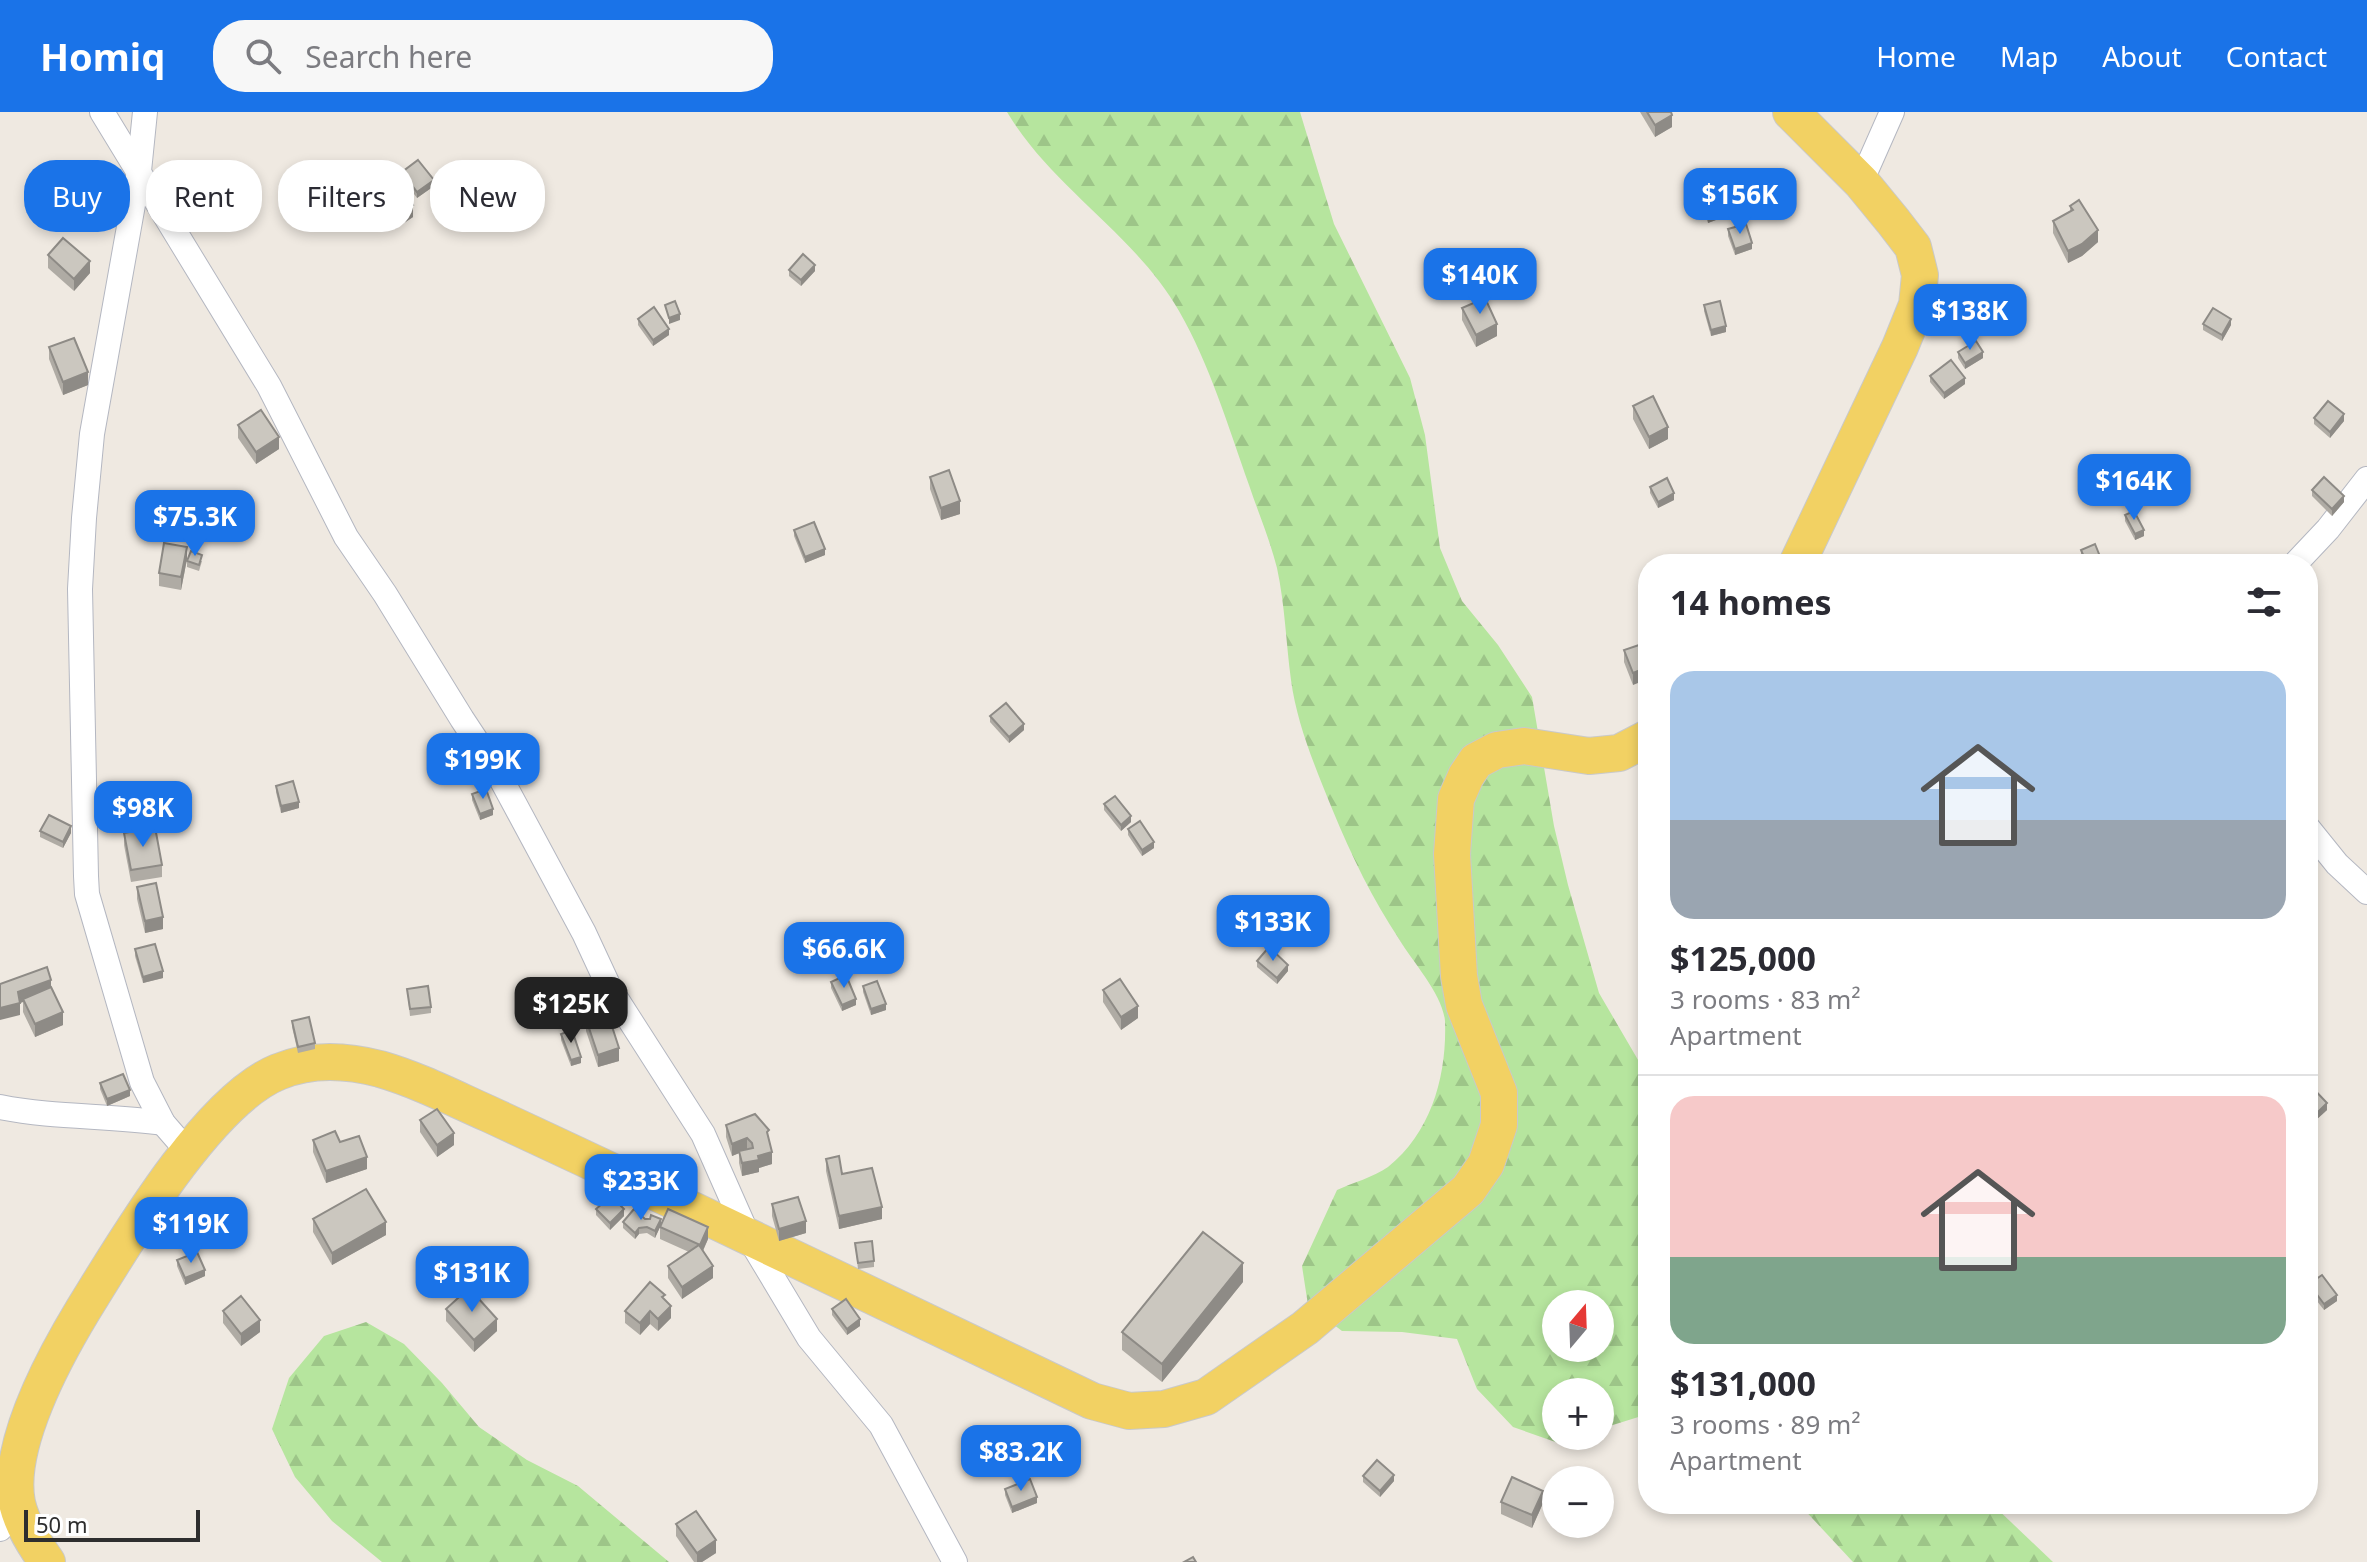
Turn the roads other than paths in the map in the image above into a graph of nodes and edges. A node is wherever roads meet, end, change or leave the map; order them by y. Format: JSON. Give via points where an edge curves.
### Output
{"nodes":[{"id":1,"x":102,"y":112,"type":"edge"},
{"id":2,"x":145,"y":112,"type":"edge"},
{"id":3,"x":1791,"y":112,"type":"edge"},
{"id":4,"x":1892,"y":112,"type":"edge"},
{"id":5,"x":139,"y":171,"type":"junction"},
{"id":6,"x":1861,"y":182,"type":"junction"},
{"id":7,"x":2367,"y":479,"type":"edge"},
{"id":8,"x":1802,"y":554,"type":"edge"},
{"id":9,"x":2304,"y":554,"type":"edge"},
{"id":10,"x":1638,"y":743,"type":"edge"},
{"id":11,"x":2318,"y":840,"type":"edge"},
{"id":12,"x":2367,"y":892,"type":"edge"},
{"id":13,"x":0,"y":1107,"type":"edge"},
{"id":14,"x":163,"y":1123,"type":"junction"},
{"id":15,"x":189,"y":1153,"type":"junction"},
{"id":16,"x":749,"y":1238,"type":"junction"},
{"id":17,"x":9,"y":1516,"type":"edge"},
{"id":18,"x":47,"y":1562,"type":"edge"},
{"id":19,"x":955,"y":1562,"type":"edge"}],
"edges":[{"from":1,"to":5,"type":"street"},
{"from":2,"to":5,"type":"street"},
{"from":3,"to":6,"type":"main road"},
{"from":4,"to":6,"type":"street"},
{"from":5,"to":14,"type":"street","via":[[92,434],[84,518],[80,589],[86,876],[142,1082]]},
{"from":5,"to":16,"type":"street","via":[[269,386],[346,537],[499,775],[610,989],[703,1134]]},
{"from":6,"to":8,"type":"main road","via":[[1913,247],[1920,275],[1917,305]]},
{"from":7,"to":9,"type":"street"},
{"from":10,"to":16,"type":"main road","via":[[1619,753],[1589,756],[1524,746],[1497,750],[1476,761],[1466,776],[1456,799],[1452,854],[1464,1005],[1499,1093],[1499,1125],[1486,1164],[1468,1190],[1399,1251],[1305,1328],[1206,1397],[1164,1409],[1129,1411],[1092,1401]]},
{"from":11,"to":12,"type":"street"},
{"from":13,"to":14,"type":"street"},
{"from":14,"to":15,"type":"street"},
{"from":15,"to":16,"type":"main road","via":[[252,1086],[278,1071],[338,1061],[416,1081]]},
{"from":15,"to":17,"type":"main road","via":[[135,1226],[47,1378],[21,1442]]},
{"from":16,"to":19,"type":"street","via":[[809,1338],[881,1425]]},
{"from":17,"to":18,"type":"main road"}]}
